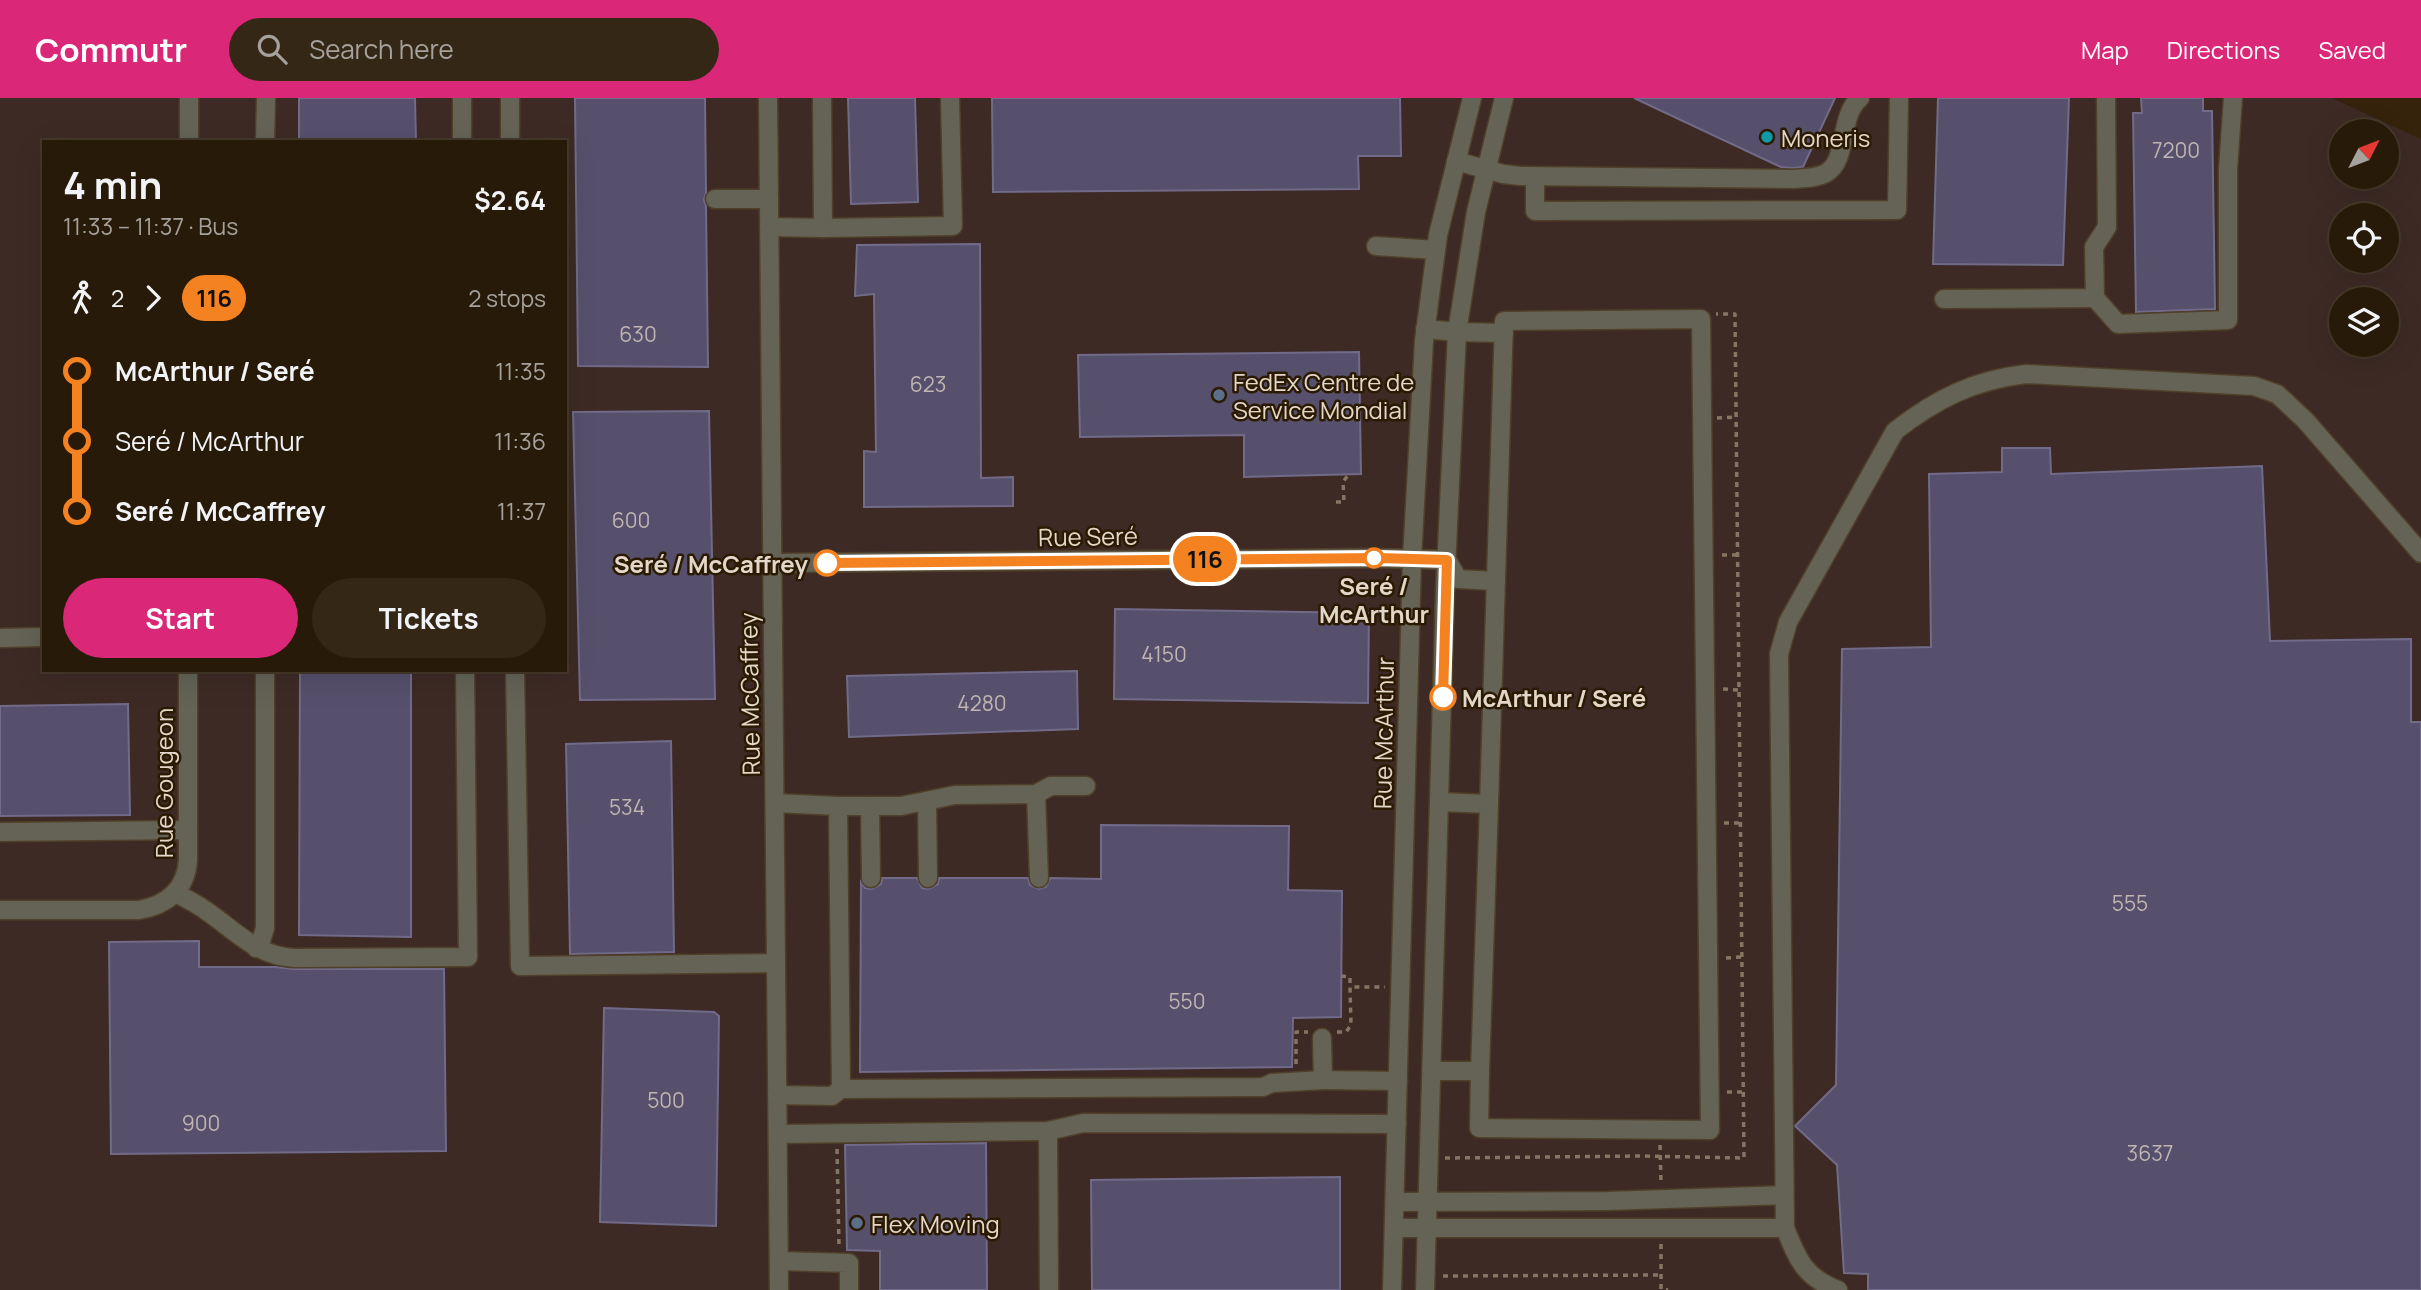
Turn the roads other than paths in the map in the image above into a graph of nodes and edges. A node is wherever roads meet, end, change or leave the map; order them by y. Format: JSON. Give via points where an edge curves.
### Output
{"nodes":[{"id":1,"x":189,"y":98,"type":"edge"},
{"id":2,"x":265,"y":98,"type":"edge"},
{"id":3,"x":462,"y":98,"type":"edge"},
{"id":4,"x":510,"y":98,"type":"edge"},
{"id":5,"x":768,"y":98,"type":"edge"},
{"id":6,"x":822,"y":98,"type":"edge"},
{"id":7,"x":950,"y":98,"type":"edge"},
{"id":8,"x":1472,"y":98,"type":"edge"},
{"id":9,"x":1504,"y":98,"type":"edge"},
{"id":10,"x":1860,"y":98,"type":"edge"},
{"id":11,"x":1899,"y":98,"type":"edge"},
{"id":12,"x":2106,"y":98,"type":"edge"},
{"id":13,"x":2233,"y":98,"type":"edge"},
{"id":14,"x":189,"y":140,"type":"edge"},
{"id":15,"x":265,"y":140,"type":"edge"},
{"id":16,"x":462,"y":140,"type":"edge"},
{"id":17,"x":510,"y":140,"type":"edge"},
{"id":18,"x":1455,"y":161,"type":"junction"},
{"id":19,"x":1485,"y":169,"type":"junction"},
{"id":20,"x":1535,"y":176,"type":"junction"},
{"id":21,"x":715,"y":199,"type":"dead end"},
{"id":22,"x":769,"y":199,"type":"junction"},
{"id":23,"x":769,"y":227,"type":"junction"},
{"id":24,"x":823,"y":228,"type":"junction"},
{"id":25,"x":1376,"y":246,"type":"dead end"},
{"id":26,"x":1436,"y":250,"type":"junction"},
{"id":27,"x":2095,"y":298,"type":"junction"},
{"id":28,"x":1944,"y":299,"type":"dead end"},
{"id":29,"x":1425,"y":329,"type":"junction"},
{"id":30,"x":1457,"y":332,"type":"junction"},
{"id":31,"x":1504,"y":333,"type":"junction"},
{"id":32,"x":2417,"y":541,"type":"edge"},
{"id":33,"x":1412,"y":559,"type":"junction"},
{"id":34,"x":1447,"y":560,"type":"junction"},
{"id":35,"x":772,"y":563,"type":"junction"},
{"id":36,"x":1496,"y":581,"type":"junction"},
{"id":37,"x":0,"y":638,"type":"edge"},
{"id":38,"x":42,"y":638,"type":"edge"},
{"id":39,"x":188,"y":672,"type":"edge"},
{"id":40,"x":265,"y":672,"type":"edge"},
{"id":41,"x":466,"y":672,"type":"edge"},
{"id":42,"x":514,"y":672,"type":"edge"},
{"id":43,"x":1086,"y":786,"type":"dead end"},
{"id":44,"x":1037,"y":794,"type":"junction"},
{"id":45,"x":927,"y":801,"type":"junction"},
{"id":46,"x":1440,"y":802,"type":"junction"},
{"id":47,"x":775,"y":803,"type":"junction"},
{"id":48,"x":1489,"y":804,"type":"junction"},
{"id":49,"x":838,"y":806,"type":"junction"},
{"id":50,"x":870,"y":806,"type":"junction"},
{"id":51,"x":188,"y":830,"type":"junction"},
{"id":52,"x":0,"y":832,"type":"edge"},
{"id":53,"x":871,"y":877,"type":"dead end"},
{"id":54,"x":928,"y":878,"type":"dead end"},
{"id":55,"x":1039,"y":878,"type":"dead end"},
{"id":56,"x":176,"y":893,"type":"junction"},
{"id":57,"x":0,"y":910,"type":"edge"},
{"id":58,"x":256,"y":948,"type":"junction"},
{"id":59,"x":776,"y":963,"type":"junction"},
{"id":60,"x":1321,"y":1034,"type":"road end"},
{"id":61,"x":1432,"y":1071,"type":"junction"},
{"id":62,"x":1480,"y":1071,"type":"junction"},
{"id":63,"x":1323,"y":1080,"type":"junction"},
{"id":64,"x":1398,"y":1081,"type":"junction"},
{"id":65,"x":842,"y":1089,"type":"junction"},
{"id":66,"x":777,"y":1096,"type":"junction"},
{"id":67,"x":1397,"y":1124,"type":"junction"},
{"id":68,"x":1048,"y":1131,"type":"junction"},
{"id":69,"x":778,"y":1134,"type":"junction"},
{"id":70,"x":1784,"y":1195,"type":"junction"},
{"id":71,"x":1396,"y":1202,"type":"junction"},
{"id":72,"x":1429,"y":1202,"type":"junction"},
{"id":73,"x":1395,"y":1228,"type":"junction"},
{"id":74,"x":1428,"y":1228,"type":"junction"},
{"id":75,"x":1785,"y":1228,"type":"junction"},
{"id":76,"x":779,"y":1261,"type":"junction"},
{"id":77,"x":1431,"y":1283,"type":"edge"},
{"id":78,"x":779,"y":1290,"type":"edge"},
{"id":79,"x":849,"y":1290,"type":"edge"},
{"id":80,"x":1049,"y":1290,"type":"edge"},
{"id":81,"x":1392,"y":1290,"type":"edge"},
{"id":82,"x":1838,"y":1290,"type":"edge"}],
"edges":[{"from":1,"to":14,"type":"street"},
{"from":2,"to":15,"type":"street"},
{"from":3,"to":16,"type":"street"},
{"from":4,"to":17,"type":"street"},
{"from":5,"to":22,"type":"street","name":"Rue McCaffrey"},
{"from":6,"to":24,"type":"street"},
{"from":7,"to":24,"type":"street","via":[[953,226]]},
{"from":8,"to":18,"type":"street","name":"Rue McArthur"},
{"from":9,"to":19,"type":"street"},
{"from":10,"to":20,"type":"street","via":[[1851,108],[1836,163],[1822,175],[1793,179]]},
{"from":11,"to":20,"type":"street","via":[[1897,210],[1535,211]]},
{"from":12,"to":27,"type":"street","via":[[2107,227],[2094,247]]},
{"from":13,"to":27,"type":"street","via":[[2228,320],[2118,324]]},
{"from":18,"to":19,"type":"street"},
{"from":18,"to":26,"type":"street","name":"Rue McArthur"},
{"from":19,"to":20,"type":"street"},
{"from":19,"to":30,"type":"street"},
{"from":21,"to":22,"type":"street"},
{"from":22,"to":23,"type":"street","name":"Rue McCaffrey"},
{"from":23,"to":24,"type":"street"},
{"from":23,"to":35,"type":"street","name":"Rue McCaffrey"},
{"from":25,"to":26,"type":"street"},
{"from":26,"to":29,"type":"street","name":"Rue McArthur"},
{"from":27,"to":28,"type":"street"},
{"from":29,"to":30,"type":"street"},
{"from":29,"to":33,"type":"street","name":"Rue McArthur"},
{"from":30,"to":31,"type":"street"},
{"from":30,"to":34,"type":"street"},
{"from":31,"to":36,"type":"street"},
{"from":31,"to":62,"type":"street","via":[[1504,321],[1701,319],[1710,1130],[1479,1128]]},
{"from":32,"to":70,"type":"street","via":[[2305,420],[2277,394],[2254,386],[2026,374],[1996,377],[1921,411],[1895,431],[1788,622],[1779,654]]},
{"from":33,"to":34,"type":"street","name":"Rue Seré"},
{"from":33,"to":35,"type":"street","name":"Rue Seré"},
{"from":33,"to":64,"type":"street","name":"Rue McArthur"},
{"from":34,"to":36,"type":"street","via":[[1458,579]]},
{"from":34,"to":46,"type":"street"},
{"from":35,"to":47,"type":"street","name":"Rue McCaffrey"},
{"from":36,"to":48,"type":"street"},
{"from":37,"to":38,"type":"street"},
{"from":39,"to":51,"type":"street","name":"Rue Gougeon"},
{"from":40,"to":58,"type":"street","via":[[264,933]]},
{"from":41,"to":58,"type":"street","via":[[467,957],[285,958]]},
{"from":42,"to":59,"type":"street","via":[[520,966]]},
{"from":43,"to":44,"type":"street","via":[[1051,786]]},
{"from":44,"to":45,"type":"street","via":[[955,795]]},
{"from":44,"to":55,"type":"street"},
{"from":45,"to":50,"type":"street"},
{"from":45,"to":54,"type":"street"},
{"from":46,"to":48,"type":"street"},
{"from":46,"to":61,"type":"street"},
{"from":47,"to":49,"type":"street"},
{"from":47,"to":59,"type":"street","name":"Rue McCaffrey"},
{"from":48,"to":62,"type":"street"},
{"from":49,"to":50,"type":"street"},
{"from":49,"to":65,"type":"street"},
{"from":50,"to":53,"type":"street"},
{"from":51,"to":52,"type":"street"},
{"from":51,"to":56,"type":"street","name":"Rue Gougeon","via":[[188,869]]},
{"from":56,"to":57,"type":"street","via":[[160,905],[139,910]]},
{"from":56,"to":58,"type":"street"},
{"from":59,"to":66,"type":"street","name":"Rue McCaffrey"},
{"from":60,"to":63,"type":"street"},
{"from":61,"to":62,"type":"street"},
{"from":61,"to":72,"type":"street"},
{"from":63,"to":64,"type":"street"},
{"from":63,"to":65,"type":"street","via":[[1263,1087]]},
{"from":64,"to":67,"type":"street","name":"Rue McArthur"},
{"from":65,"to":66,"type":"street","via":[[832,1096]]},
{"from":66,"to":69,"type":"street","name":"Rue McCaffrey"},
{"from":67,"to":68,"type":"street","via":[[1083,1124]]},
{"from":67,"to":71,"type":"street","name":"Rue McArthur"},
{"from":68,"to":69,"type":"street"},
{"from":68,"to":80,"type":"street"},
{"from":69,"to":76,"type":"street","name":"Rue McCaffrey"},
{"from":70,"to":72,"type":"street"},
{"from":70,"to":75,"type":"street"},
{"from":71,"to":72,"type":"street"},
{"from":71,"to":73,"type":"street","name":"Rue McArthur"},
{"from":72,"to":74,"type":"street"},
{"from":73,"to":74,"type":"street"},
{"from":73,"to":81,"type":"street","name":"Rue McArthur"},
{"from":74,"to":75,"type":"street"},
{"from":74,"to":77,"type":"street"},
{"from":75,"to":82,"type":"street","via":[[1810,1276]]},
{"from":76,"to":78,"type":"street","name":"Rue McCaffrey"},
{"from":76,"to":79,"type":"street","via":[[849,1263]]}]}
